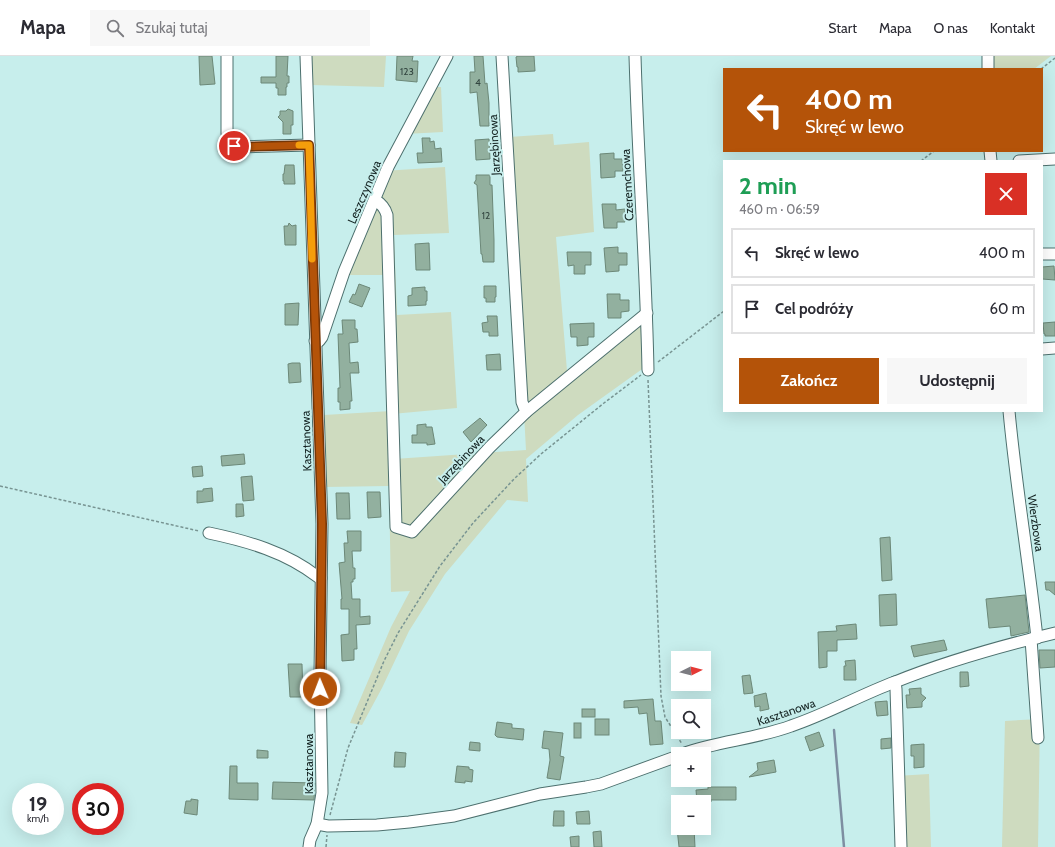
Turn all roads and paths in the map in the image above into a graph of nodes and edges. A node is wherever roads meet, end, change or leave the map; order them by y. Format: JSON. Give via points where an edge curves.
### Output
{"nodes":[{"id":1,"x":227,"y":56,"type":"edge"},
{"id":2,"x":306,"y":56,"type":"edge"},
{"id":3,"x":447,"y":56,"type":"edge"},
{"id":4,"x":502,"y":56,"type":"edge"},
{"id":5,"x":635,"y":56,"type":"edge"},
{"id":6,"x":988,"y":56,"type":"edge"},
{"id":7,"x":1055,"y":58,"type":"edge"},
{"id":8,"x":988,"y":68,"type":"edge"},
{"id":9,"x":1042,"y":68,"type":"edge"},
{"id":10,"x":309,"y":145,"type":"junction"},
{"id":11,"x":933,"y":152,"type":"edge"},
{"id":12,"x":1055,"y":159,"type":"edge"},
{"id":13,"x":922,"y":160,"type":"edge"},
{"id":14,"x":1037,"y":160,"type":"edge"},
{"id":15,"x":375,"y":200,"type":"junction"},
{"id":16,"x":1043,"y":254,"type":"edge"},
{"id":17,"x":1055,"y":254,"type":"edge"},
{"id":18,"x":723,"y":312,"type":"edge"},
{"id":19,"x":647,"y":313,"type":"junction"},
{"id":20,"x":315,"y":341,"type":"junction"},
{"id":21,"x":1055,"y":348,"type":"edge"},
{"id":22,"x":1043,"y":349,"type":"edge"},
{"id":23,"x":648,"y":370,"type":"junction"},
{"id":24,"x":526,"y":412,"type":"junction"},
{"id":25,"x":1010,"y":412,"type":"edge"},
{"id":26,"x":0,"y":486,"type":"edge"},
{"id":27,"x":209,"y":533,"type":"joint"},
{"id":28,"x":321,"y":578,"type":"junction"},
{"id":29,"x":1055,"y":633,"type":"edge"},
{"id":30,"x":1034,"y":638,"type":"junction"},
{"id":31,"x":895,"y":682,"type":"junction"},
{"id":32,"x":1038,"y":738,"type":"dead end"},
{"id":33,"x":680,"y":747,"type":"edge"},
{"id":34,"x":707,"y":747,"type":"edge"},
{"id":35,"x":671,"y":758,"type":"edge"},
{"id":36,"x":316,"y":824,"type":"junction"},
{"id":37,"x":328,"y":826,"type":"junction"},
{"id":38,"x":309,"y":847,"type":"edge"},
{"id":39,"x":326,"y":847,"type":"edge"},
{"id":40,"x":901,"y":847,"type":"edge"}],
"edges":[{"from":1,"to":10,"type":"street","via":[[229,141],[240,147]]},
{"from":2,"to":10,"type":"street","name":"Kasztanowa"},
{"from":3,"to":15,"type":"street","name":"Leszczynowa","via":[[388,167]]},
{"from":4,"to":24,"type":"street","name":"Jarzębinowa","via":[[522,402]]},
{"from":5,"to":19,"type":"street","name":"Czeremchowa"},
{"from":6,"to":8,"type":"street"},
{"from":7,"to":9,"type":"path"},
{"from":10,"to":20,"type":"street","name":"Kasztanowa"},
{"from":11,"to":13,"type":"path"},
{"from":12,"to":14,"type":"street"},
{"from":15,"to":20,"type":"street","name":"Leszczynowa","via":[[344,272],[322,337]]},
{"from":15,"to":24,"type":"street","name":"Jarzębinowa","via":[[385,209],[387,215],[396,527],[412,532]]},
{"from":16,"to":17,"type":"street"},
{"from":18,"to":23,"type":"path"},
{"from":19,"to":23,"type":"street","name":"Czeremchowa"},
{"from":19,"to":24,"type":"street"},
{"from":20,"to":28,"type":"street","name":"Kasztanowa","via":[[322,524]]},
{"from":21,"to":22,"type":"street"},
{"from":23,"to":33,"type":"path","via":[[660,696],[664,717]]},
{"from":23,"to":37,"type":"path","via":[[541,454],[514,479],[473,523],[440,566],[398,633],[384,661],[348,748]]},
{"from":25,"to":30,"type":"street","name":"Wierzbowa","via":[[1030,575]]},
{"from":26,"to":27,"type":"path"},
{"from":27,"to":28,"type":"street","via":[[244,541],[288,558]]},
{"from":28,"to":36,"type":"street","name":"Kasztanowa","via":[[322,793]]},
{"from":29,"to":30,"type":"street","name":"Kasztanowa"},
{"from":30,"to":31,"type":"street","name":"Kasztanowa","via":[[973,654]]},
{"from":30,"to":32,"type":"street","name":"Wierzbowa"},
{"from":31,"to":34,"type":"street","name":"Kasztanowa","via":[[792,726],[768,734]]},
{"from":31,"to":40,"type":"street"},
{"from":35,"to":37,"type":"street","name":"Kasztanowa","via":[[586,788],[540,794],[454,816],[385,824]]},
{"from":36,"to":37,"type":"street","name":"Kasztanowa"},
{"from":36,"to":38,"type":"street","name":"Kasztanowa"},
{"from":37,"to":39,"type":"path"}]}
